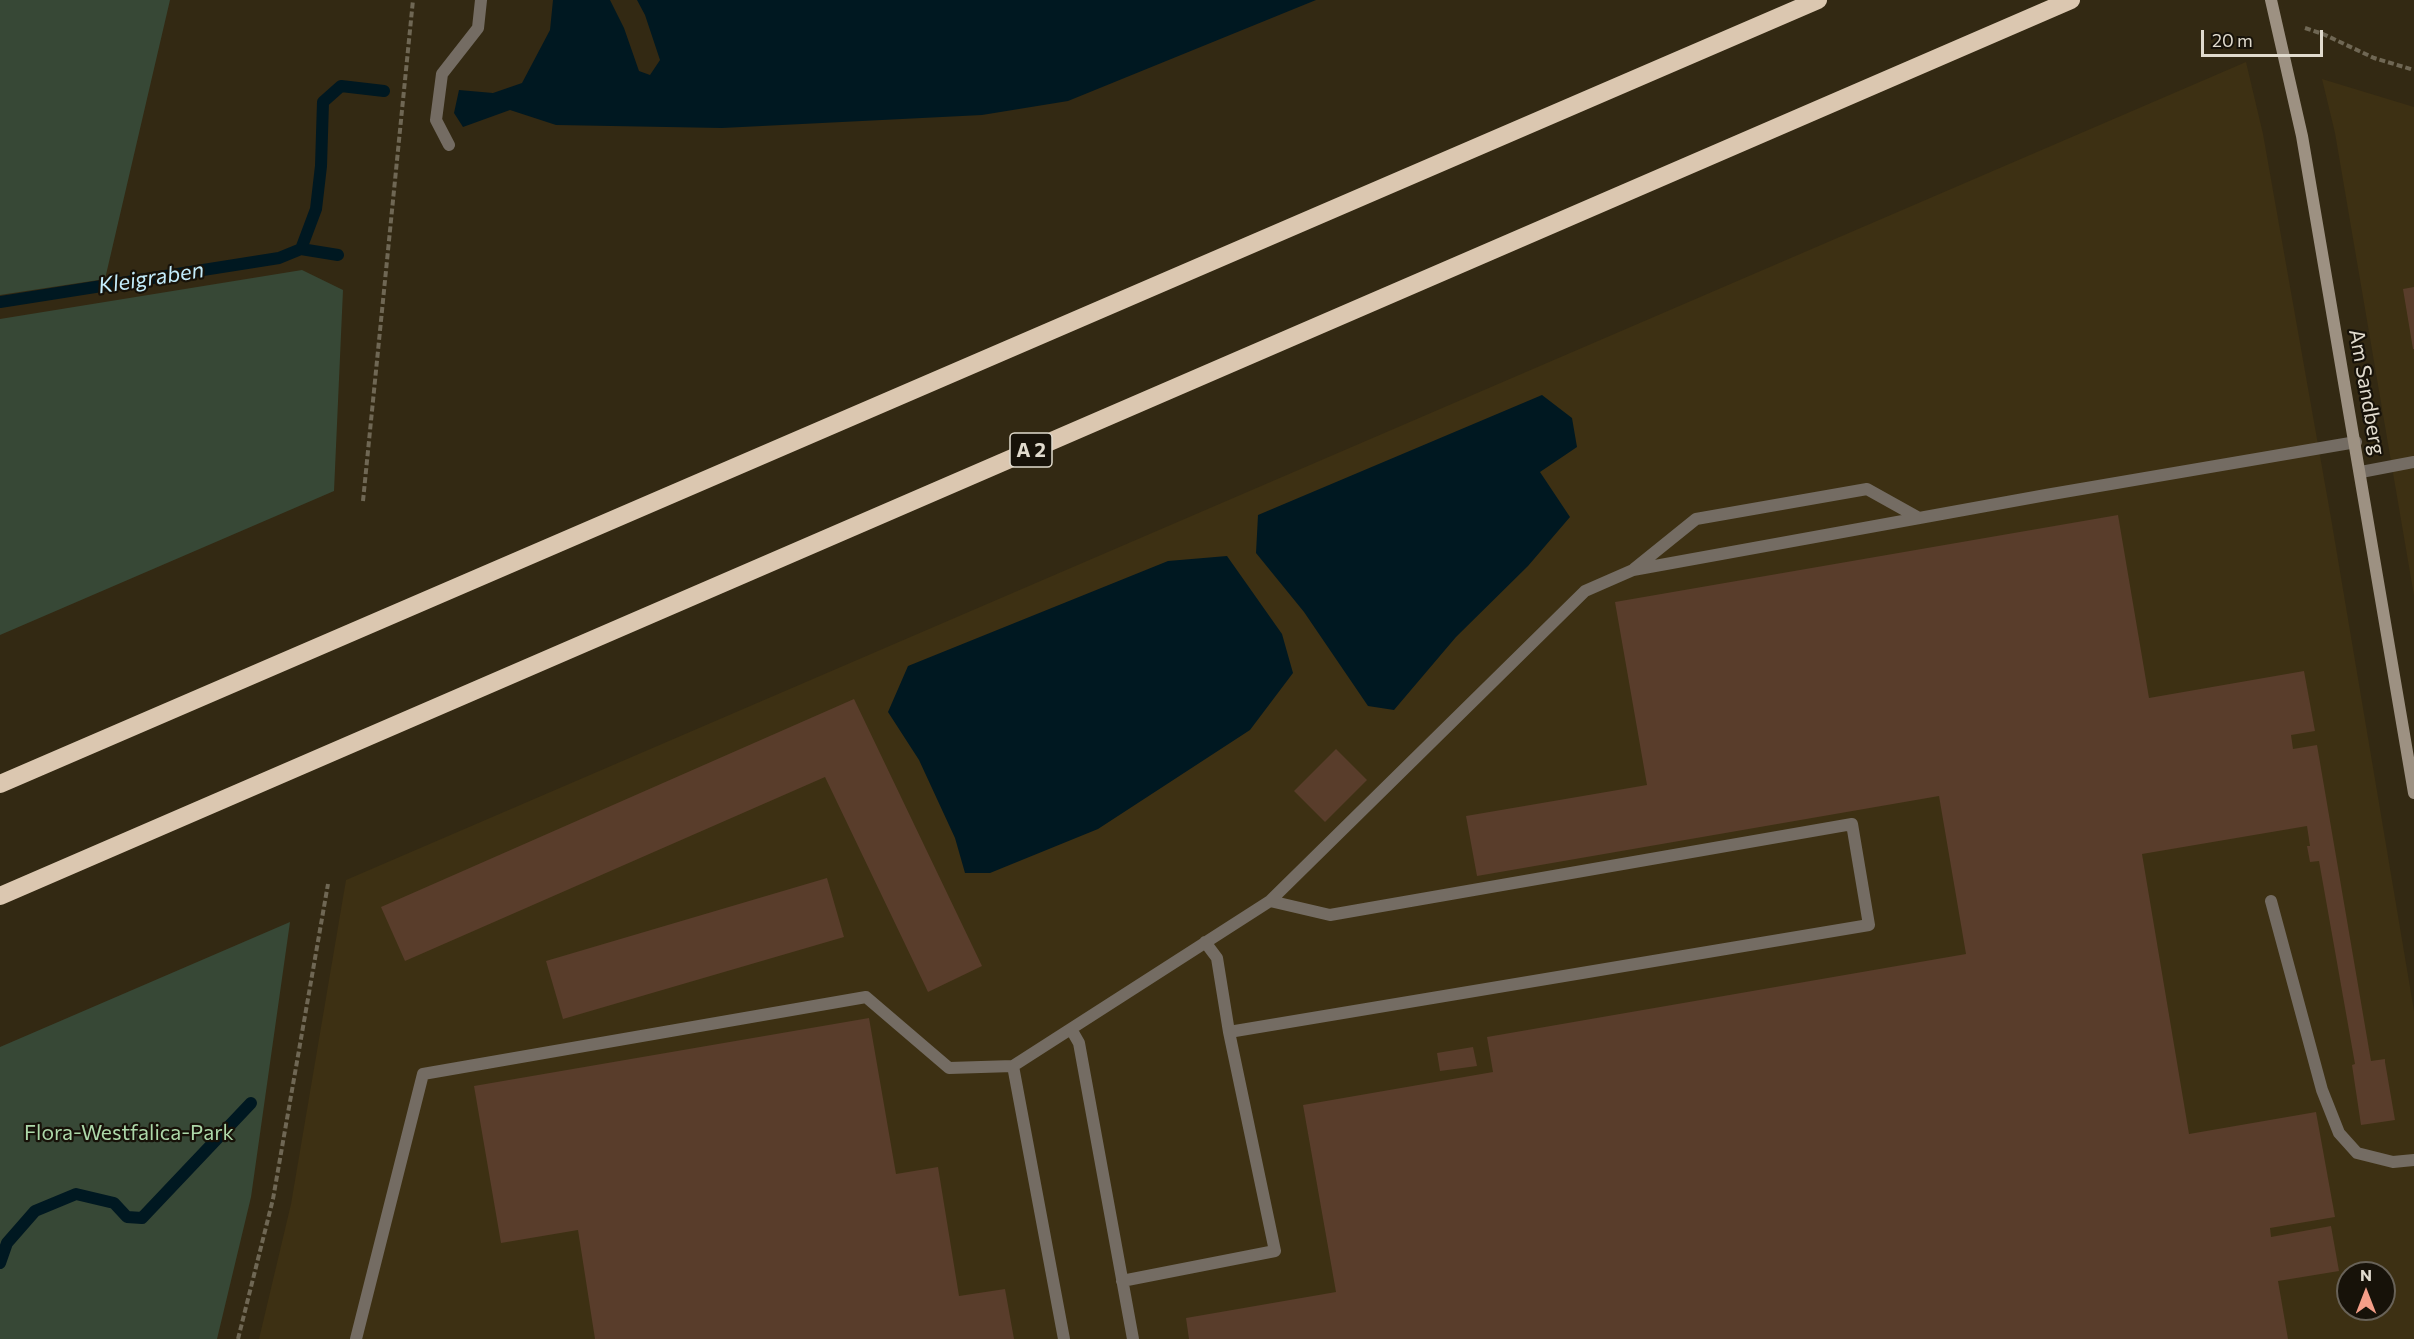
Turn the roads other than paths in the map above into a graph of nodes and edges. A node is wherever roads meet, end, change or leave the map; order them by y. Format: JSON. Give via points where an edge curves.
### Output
{"nodes":[{"id":1,"x":481,"y":0,"type":"edge"},
{"id":2,"x":1818,"y":0,"type":"edge"},
{"id":3,"x":2271,"y":0,"type":"edge"},
{"id":4,"x":2066,"y":2,"type":"edge"},
{"id":5,"x":449,"y":145,"type":"dead end"},
{"id":6,"x":2356,"y":442,"type":"junction"},
{"id":7,"x":2414,"y":462,"type":"edge"},
{"id":8,"x":2361,"y":472,"type":"junction"},
{"id":9,"x":1919,"y":518,"type":"junction"},
{"id":10,"x":1633,"y":570,"type":"junction"},
{"id":11,"x":0,"y":784,"type":"edge"},
{"id":12,"x":2414,"y":793,"type":"edge"},
{"id":13,"x":0,"y":896,"type":"edge"},
{"id":14,"x":1270,"y":901,"type":"junction"},
{"id":15,"x":2271,"y":901,"type":"dead end"},
{"id":16,"x":1205,"y":942,"type":"junction"},
{"id":17,"x":1071,"y":1029,"type":"junction"},
{"id":18,"x":1229,"y":1032,"type":"junction"},
{"id":19,"x":1013,"y":1066,"type":"junction"},
{"id":20,"x":2414,"y":1161,"type":"edge"},
{"id":21,"x":1122,"y":1281,"type":"junction"},
{"id":22,"x":356,"y":1339,"type":"edge"},
{"id":23,"x":1064,"y":1339,"type":"edge"},
{"id":24,"x":1133,"y":1339,"type":"edge"}],
"edges":[{"from":1,"to":5,"type":"lane","via":[[478,28],[442,74],[436,120]]},
{"from":2,"to":11,"type":"highway"},
{"from":3,"to":6,"type":"main road","name":"Am Sandberg","via":[[2302,136]]},
{"from":4,"to":13,"type":"highway","number":"A 2"},
{"from":6,"to":8,"type":"main road","name":"Am Sandberg"},
{"from":6,"to":9,"type":"lane"},
{"from":7,"to":8,"type":"lane"},
{"from":8,"to":12,"type":"main road","name":"Am Sandberg"},
{"from":9,"to":10,"type":"lane"},
{"from":9,"to":10,"type":"lane","via":[[1867,489],[1696,519]]},
{"from":10,"to":14,"type":"lane","via":[[1585,591]]},
{"from":14,"to":16,"type":"lane"},
{"from":14,"to":18,"type":"lane","via":[[1330,915],[1852,824],[1869,925]]},
{"from":15,"to":20,"type":"lane","via":[[2322,1090],[2339,1132],[2357,1153],[2392,1162]]},
{"from":16,"to":17,"type":"lane"},
{"from":16,"to":18,"type":"lane","via":[[1217,958]]},
{"from":17,"to":19,"type":"lane"},
{"from":17,"to":21,"type":"lane","via":[[1079,1044]]},
{"from":18,"to":21,"type":"lane","via":[[1275,1251]]},
{"from":19,"to":22,"type":"lane","via":[[949,1068],[866,997],[423,1074]]},
{"from":19,"to":23,"type":"lane"},
{"from":21,"to":24,"type":"lane"}]}
